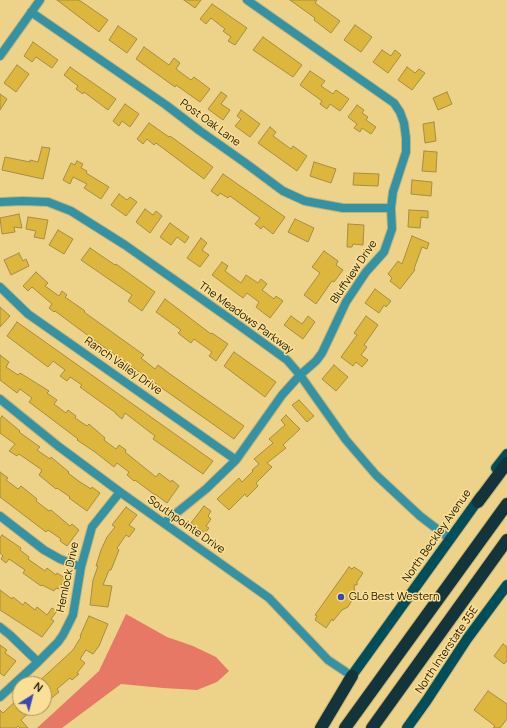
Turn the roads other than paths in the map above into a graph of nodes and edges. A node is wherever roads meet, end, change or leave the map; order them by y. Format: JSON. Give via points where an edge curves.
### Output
{"nodes":[{"id":1,"x":40,"y":0,"type":"edge"},
{"id":2,"x":247,"y":0,"type":"edge"},
{"id":3,"x":31,"y":12,"type":"junction"},
{"id":4,"x":0,"y":56,"type":"edge"},
{"id":5,"x":0,"y":202,"type":"edge"},
{"id":6,"x":391,"y":208,"type":"junction"},
{"id":7,"x":1,"y":289,"type":"edge"},
{"id":8,"x":300,"y":376,"type":"junction"},
{"id":9,"x":0,"y":399,"type":"edge"},
{"id":10,"x":507,"y":454,"type":"edge"},
{"id":11,"x":236,"y":460,"type":"junction"},
{"id":12,"x":507,"y":463,"type":"edge"},
{"id":13,"x":120,"y":492,"type":"junction"},
{"id":14,"x":478,"y":502,"type":"junction"},
{"id":15,"x":507,"y":504,"type":"edge"},
{"id":16,"x":0,"y":516,"type":"edge"},
{"id":17,"x":164,"y":524,"type":"junction"},
{"id":18,"x":450,"y":539,"type":"junction"},
{"id":19,"x":507,"y":540,"type":"edge"},
{"id":20,"x":81,"y":567,"type":"junction"},
{"id":21,"x":507,"y":585,"type":"edge"},
{"id":22,"x":0,"y":627,"type":"edge"},
{"id":23,"x":38,"y":662,"type":"junction"},
{"id":24,"x":352,"y":676,"type":"junction"},
{"id":25,"x":0,"y":697,"type":"edge"},
{"id":26,"x":314,"y":728,"type":"edge"},
{"id":27,"x":321,"y":728,"type":"edge"},
{"id":28,"x":345,"y":728,"type":"edge"},
{"id":29,"x":372,"y":728,"type":"edge"},
{"id":30,"x":406,"y":728,"type":"edge"}],
"edges":[{"from":1,"to":3,"type":"street"},
{"from":2,"to":6,"type":"street","name":"Bluffview Drive","via":[[394,103],[404,122],[406,152],[393,192]]},
{"from":3,"to":4,"type":"street"},
{"from":3,"to":6,"type":"street","name":"Post Oak Lane","via":[[166,105],[283,192],[304,201],[343,208]]},
{"from":5,"to":8,"type":"street","name":"The Meadows Parkway","via":[[48,202],[71,211],[125,245],[240,326],[287,360]]},
{"from":6,"to":8,"type":"street","name":"Bluffview Drive","via":[[392,229],[384,252],[366,272],[346,302],[322,353]]},
{"from":7,"to":11,"type":"street","name":"Ranch Valley Drive","via":[[28,314]]},
{"from":8,"to":11,"type":"street","name":"Bluffview Drive","via":[[282,395]]},
{"from":8,"to":18,"type":"street","name":"The Meadows Parkway","via":[[346,440],[376,475],[420,516]]},
{"from":9,"to":13,"type":"street","name":"Southpointe Drive"},
{"from":10,"to":14,"type":"main road","name":"North Beckley Avenue"},
{"from":11,"to":17,"type":"street","name":"Bluffview Drive"},
{"from":12,"to":14,"type":"highway"},
{"from":13,"to":17,"type":"street","name":"Southpointe Drive"},
{"from":13,"to":20,"type":"street","name":"Hemlock Drive","via":[[92,528]]},
{"from":14,"to":18,"type":"main road","name":"North Beckley Avenue"},
{"from":15,"to":28,"type":"highway"},
{"from":16,"to":20,"type":"street","via":[[44,550]]},
{"from":17,"to":24,"type":"street","name":"Southpointe Drive","via":[[269,598],[328,660]]},
{"from":18,"to":24,"type":"main road","name":"North Beckley Avenue"},
{"from":19,"to":29,"type":"highway"},
{"from":20,"to":23,"type":"street","name":"Hemlock Drive","via":[[73,615],[69,624],[58,642]]},
{"from":21,"to":30,"type":"main road","name":"North Interstate 35E"},
{"from":22,"to":23,"type":"street"},
{"from":23,"to":25,"type":"street","name":"Hemlock Drive"},
{"from":24,"to":26,"type":"main road","name":"North Beckley Avenue"},
{"from":24,"to":27,"type":"highway"}]}
